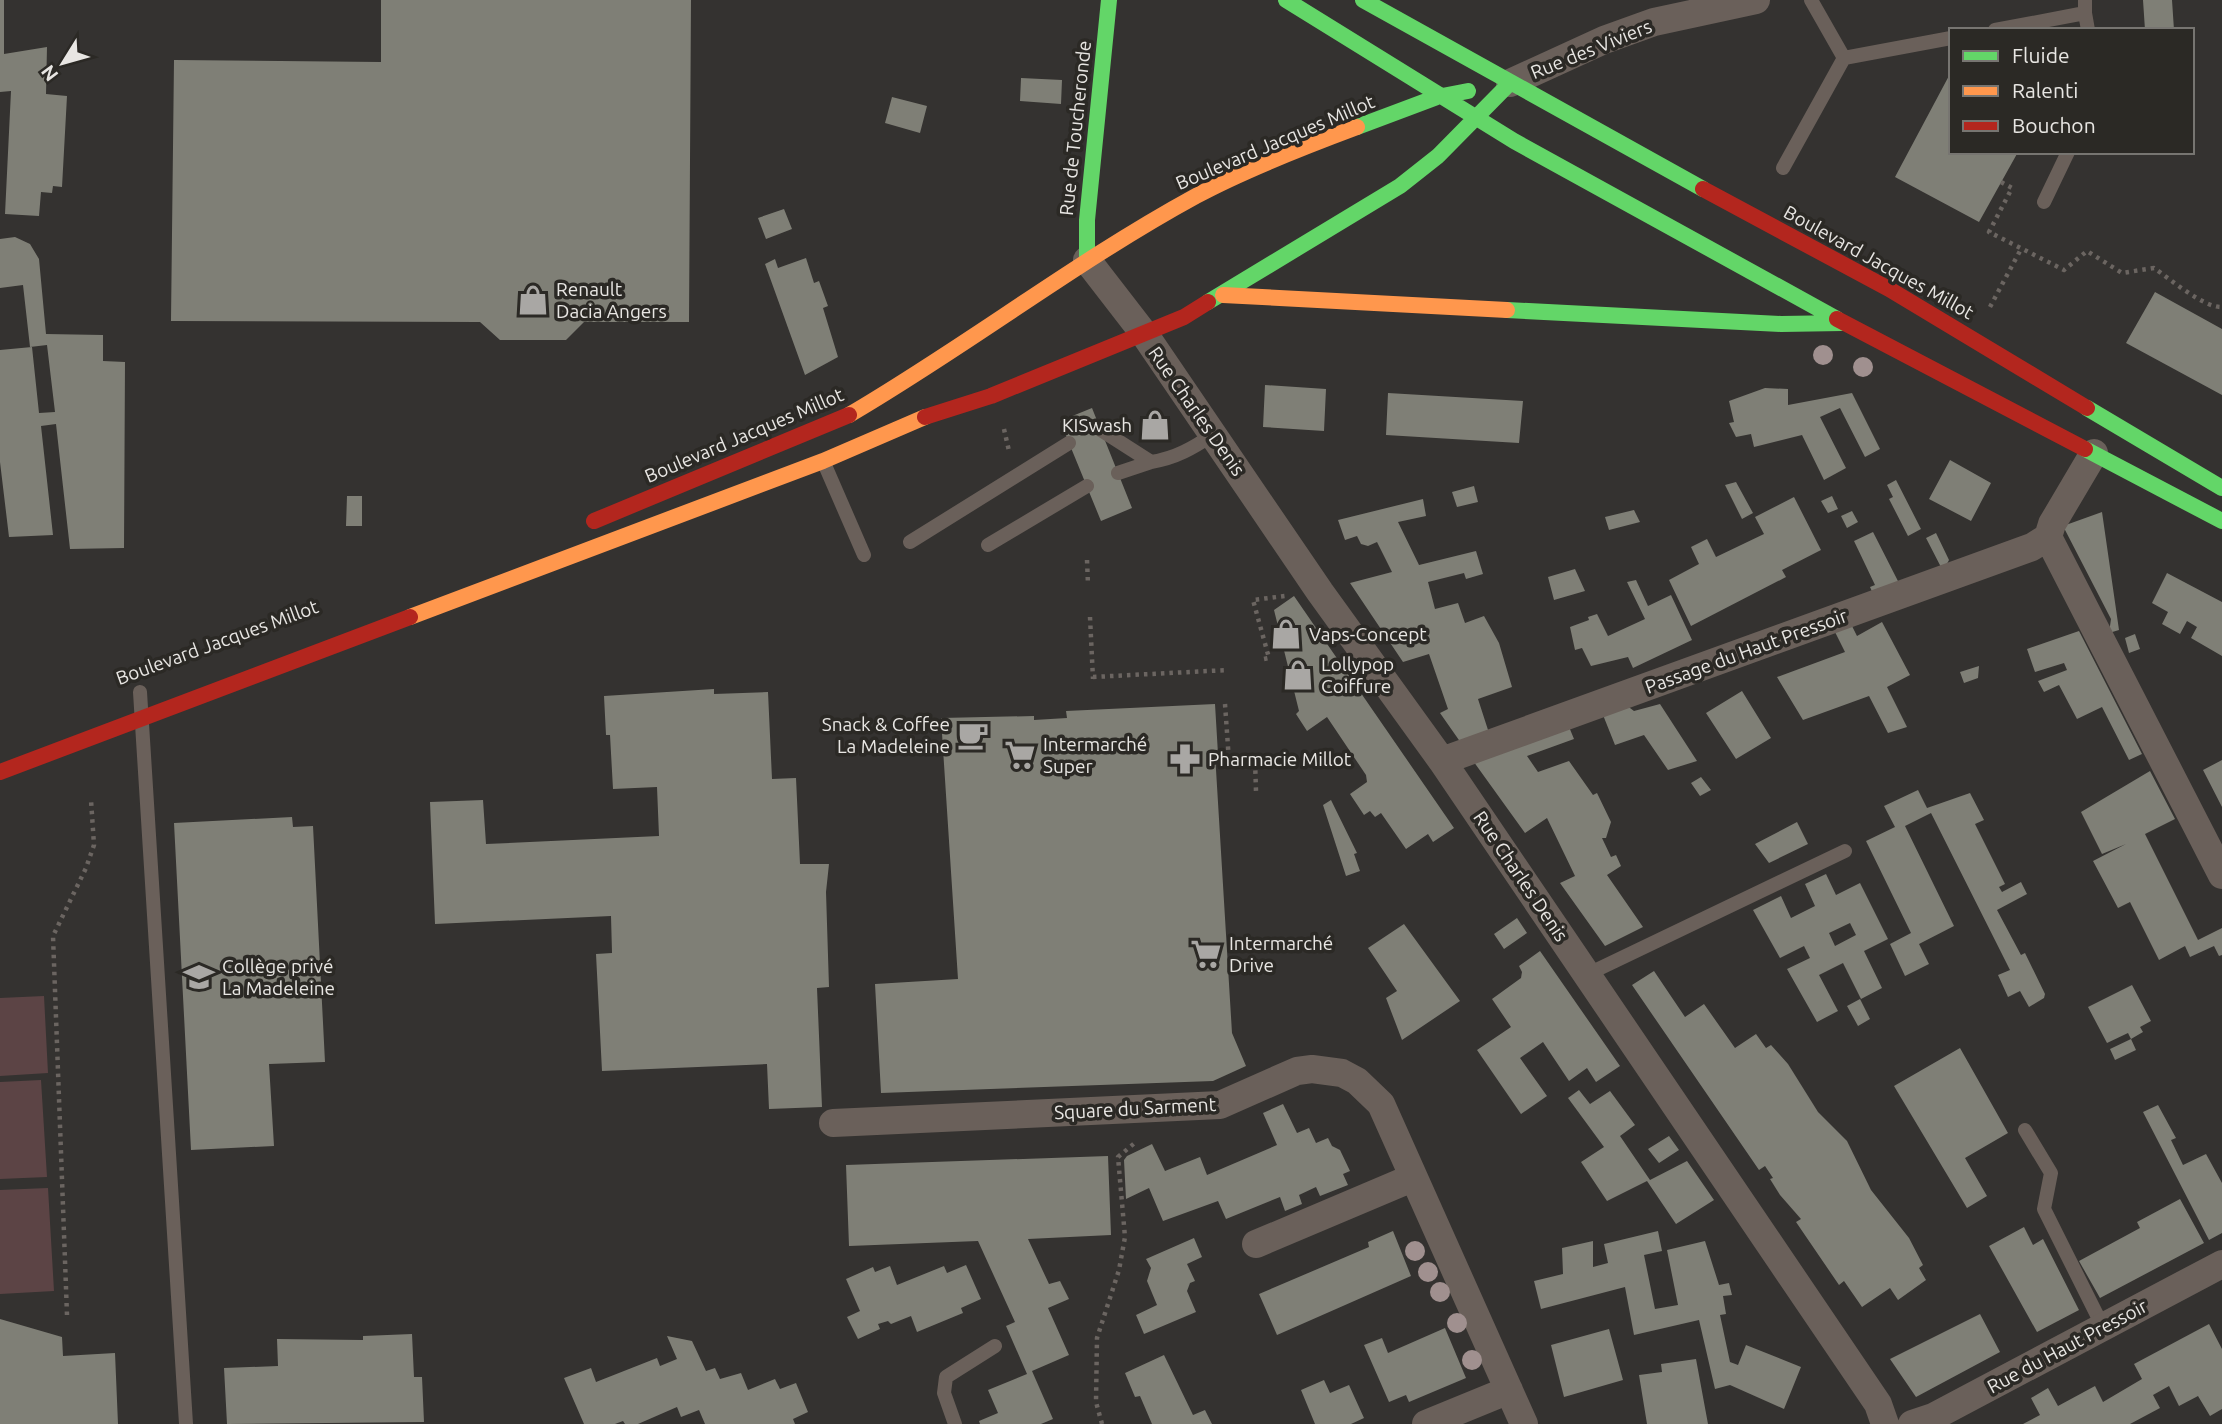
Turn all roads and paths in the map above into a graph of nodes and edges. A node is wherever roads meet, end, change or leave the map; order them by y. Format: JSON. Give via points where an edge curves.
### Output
{"nodes":[{"id":1,"x":1109,"y":0,"type":"edge"},
{"id":2,"x":1286,"y":0,"type":"edge"},
{"id":3,"x":1363,"y":0,"type":"edge"},
{"id":4,"x":1756,"y":0,"type":"edge"},
{"id":5,"x":1811,"y":0,"type":"edge"},
{"id":6,"x":2085,"y":6,"type":"edge"},
{"id":7,"x":2002,"y":28,"type":"edge"},
{"id":8,"x":2088,"y":28,"type":"edge"},
{"id":9,"x":1949,"y":38,"type":"edge"},
{"id":10,"x":1844,"y":58,"type":"junction"},
{"id":11,"x":1510,"y":83,"type":"junction"},
{"id":12,"x":1437,"y":97,"type":"junction"},
{"id":13,"x":1473,"y":120,"type":"junction"},
{"id":14,"x":2067,"y":154,"type":"edge"},
{"id":15,"x":1783,"y":168,"type":"dead end"},
{"id":16,"x":2001,"y":182,"type":"dead end"},
{"id":17,"x":2044,"y":202,"type":"dead end"},
{"id":18,"x":2021,"y":249,"type":"junction"},
{"id":19,"x":1087,"y":260,"type":"junction"},
{"id":20,"x":1223,"y":295,"type":"junction"},
{"id":21,"x":2222,"y":307,"type":"edge"},
{"id":22,"x":1988,"y":309,"type":"dead end"},
{"id":23,"x":1842,"y":323,"type":"junction"},
{"id":24,"x":1145,"y":335,"type":"junction"},
{"id":25,"x":1003,"y":424,"type":"dead end"},
{"id":26,"x":1101,"y":430,"type":"dead end"},
{"id":27,"x":1214,"y":434,"type":"junction"},
{"id":28,"x":1069,"y":443,"type":"dead end"},
{"id":29,"x":816,"y":446,"type":"junction"},
{"id":30,"x":2094,"y":453,"type":"junction"},
{"id":31,"x":1010,"y":454,"type":"dead end"},
{"id":32,"x":1151,"y":462,"type":"junction"},
{"id":33,"x":1118,"y":473,"type":"dead end"},
{"id":34,"x":1087,"y":486,"type":"dead end"},
{"id":35,"x":2222,"y":488,"type":"edge"},
{"id":36,"x":2222,"y":521,"type":"edge"},
{"id":37,"x":575,"y":529,"type":"dead end"},
{"id":38,"x":2048,"y":537,"type":"junction"},
{"id":39,"x":910,"y":542,"type":"dead end"},
{"id":40,"x":988,"y":545,"type":"dead end"},
{"id":41,"x":863,"y":555,"type":"dead end"},
{"id":42,"x":1087,"y":561,"type":"dead end"},
{"id":43,"x":1088,"y":585,"type":"dead end"},
{"id":44,"x":1288,"y":596,"type":"dead end"},
{"id":45,"x":1090,"y":617,"type":"dead end"},
{"id":46,"x":1264,"y":659,"type":"dead end"},
{"id":47,"x":1228,"y":670,"type":"dead end"},
{"id":48,"x":160,"y":685,"type":"dead end"},
{"id":49,"x":135,"y":694,"type":"joint"},
{"id":50,"x":1225,"y":704,"type":"dead end"},
{"id":51,"x":142,"y":718,"type":"junction"},
{"id":52,"x":1442,"y":761,"type":"junction"},
{"id":53,"x":0,"y":772,"type":"edge"},
{"id":54,"x":1256,"y":791,"type":"dead end"},
{"id":55,"x":90,"y":800,"type":"dead end"},
{"id":56,"x":1845,"y":851,"type":"dead end"},
{"id":57,"x":2222,"y":875,"type":"edge"},
{"id":58,"x":1588,"y":974,"type":"junction"},
{"id":59,"x":833,"y":1123,"type":"dead end"},
{"id":60,"x":2025,"y":1130,"type":"dead end"},
{"id":61,"x":1146,"y":1133,"type":"dead end"},
{"id":62,"x":1412,"y":1178,"type":"junction"},
{"id":63,"x":1256,"y":1244,"type":"dead end"},
{"id":64,"x":2220,"y":1270,"type":"edge"},
{"id":65,"x":68,"y":1315,"type":"dead end"},
{"id":66,"x":2103,"y":1327,"type":"junction"},
{"id":67,"x":995,"y":1346,"type":"dead end"},
{"id":68,"x":1509,"y":1390,"type":"junction"},
{"id":69,"x":186,"y":1424,"type":"edge"},
{"id":70,"x":955,"y":1424,"type":"edge"},
{"id":71,"x":1102,"y":1424,"type":"edge"},
{"id":72,"x":1426,"y":1424,"type":"edge"},
{"id":73,"x":1524,"y":1424,"type":"edge"},
{"id":74,"x":1885,"y":1424,"type":"edge"},
{"id":75,"x":1912,"y":1424,"type":"edge"}],
"edges":[{"from":1,"to":19,"type":"street","name":"Rue de Toucheronde"},
{"from":2,"to":12,"type":"street"},
{"from":3,"to":11,"type":"street"},
{"from":4,"to":11,"type":"street","name":"Rue des Viviers","via":[[1654,22]]},
{"from":5,"to":10,"type":"lane"},
{"from":6,"to":7,"type":"lane"},
{"from":6,"to":8,"type":"lane"},
{"from":9,"to":10,"type":"lane"},
{"from":10,"to":15,"type":"lane"},
{"from":11,"to":12,"type":"street","name":"Boulevard Jacques Millot"},
{"from":11,"to":13,"type":"street","name":"Boulevard Jacques Millot"},
{"from":11,"to":35,"type":"street","name":"Boulevard Jacques Millot","via":[[1889,289]]},
{"from":12,"to":13,"type":"street"},
{"from":12,"to":19,"type":"street","name":"Boulevard Jacques Millot","via":[[1198,195]]},
{"from":13,"to":20,"type":"street","name":"Boulevard Jacques Millot","via":[[1401,186]]},
{"from":13,"to":23,"type":"street"},
{"from":14,"to":17,"type":"lane"},
{"from":16,"to":18,"type":"path","via":[[2012,188],[1989,232]]},
{"from":18,"to":21,"type":"path","via":[[2064,270],[2087,251],[2122,273],[2154,268]]},
{"from":18,"to":22,"type":"path"},
{"from":19,"to":24,"type":"street","name":"Rue Charles Denis"},
{"from":19,"to":29,"type":"street","name":"Boulevard Jacques Millot","via":[[848,416]]},
{"from":20,"to":23,"type":"street","via":[[1781,324]]},
{"from":20,"to":24,"type":"street","name":"Boulevard Jacques Millot"},
{"from":23,"to":30,"type":"street"},
{"from":24,"to":27,"type":"street","name":"Rue Charles Denis"},
{"from":24,"to":29,"type":"street","name":"Boulevard Jacques Millot","via":[[991,396]]},
{"from":25,"to":31,"type":"path"},
{"from":26,"to":32,"type":"lane"},
{"from":27,"to":32,"type":"lane","via":[[1171,459]]},
{"from":27,"to":52,"type":"street","name":"Rue Charles Denis"},
{"from":28,"to":39,"type":"lane"},
{"from":29,"to":37,"type":"street","name":"Boulevard Jacques Millot"},
{"from":29,"to":41,"type":"lane"},
{"from":29,"to":51,"type":"street","name":"Boulevard Jacques Millot"},
{"from":30,"to":36,"type":"street"},
{"from":30,"to":38,"type":"street"},
{"from":32,"to":33,"type":"lane"},
{"from":34,"to":40,"type":"lane"},
{"from":38,"to":52,"type":"street","name":"Passage du Haut Pressoir","via":[[2032,547]]},
{"from":38,"to":57,"type":"street"},
{"from":42,"to":43,"type":"path"},
{"from":44,"to":46,"type":"path","via":[[1254,600],[1269,658]]},
{"from":45,"to":47,"type":"path","via":[[1093,678]]},
{"from":48,"to":49,"type":"street","name":"Boulevard Jacques Millot"},
{"from":49,"to":51,"type":"lane"},
{"from":50,"to":54,"type":"path","via":[[1229,761],[1255,760]]},
{"from":51,"to":53,"type":"street","name":"Boulevard Jacques Millot"},
{"from":51,"to":69,"type":"lane"},
{"from":52,"to":58,"type":"street","name":"Rue Charles Denis"},
{"from":55,"to":65,"type":"path","via":[[94,845],[53,936]]},
{"from":56,"to":58,"type":"lane"},
{"from":58,"to":74,"type":"street","name":"Rue Charles Denis","via":[[1878,1404]]},
{"from":59,"to":62,"type":"street","name":"Square du Sarment","via":[[1220,1105],[1297,1071],[1327,1069],[1357,1081],[1381,1104]]},
{"from":60,"to":66,"type":"lane","via":[[2051,1173],[2044,1209]]},
{"from":61,"to":71,"type":"path","via":[[1118,1157],[1125,1237],[1097,1338],[1096,1402]]},
{"from":62,"to":63,"type":"street"},
{"from":62,"to":68,"type":"street","name":"Square du Sarment"},
{"from":64,"to":66,"type":"street","name":"Rue du Haut Pressoir"},
{"from":66,"to":75,"type":"street","name":"Rue du Haut Pressoir"},
{"from":67,"to":70,"type":"lane","via":[[946,1377],[944,1394]]},
{"from":68,"to":72,"type":"street"},
{"from":68,"to":73,"type":"street","name":"Square du Sarment"}]}
